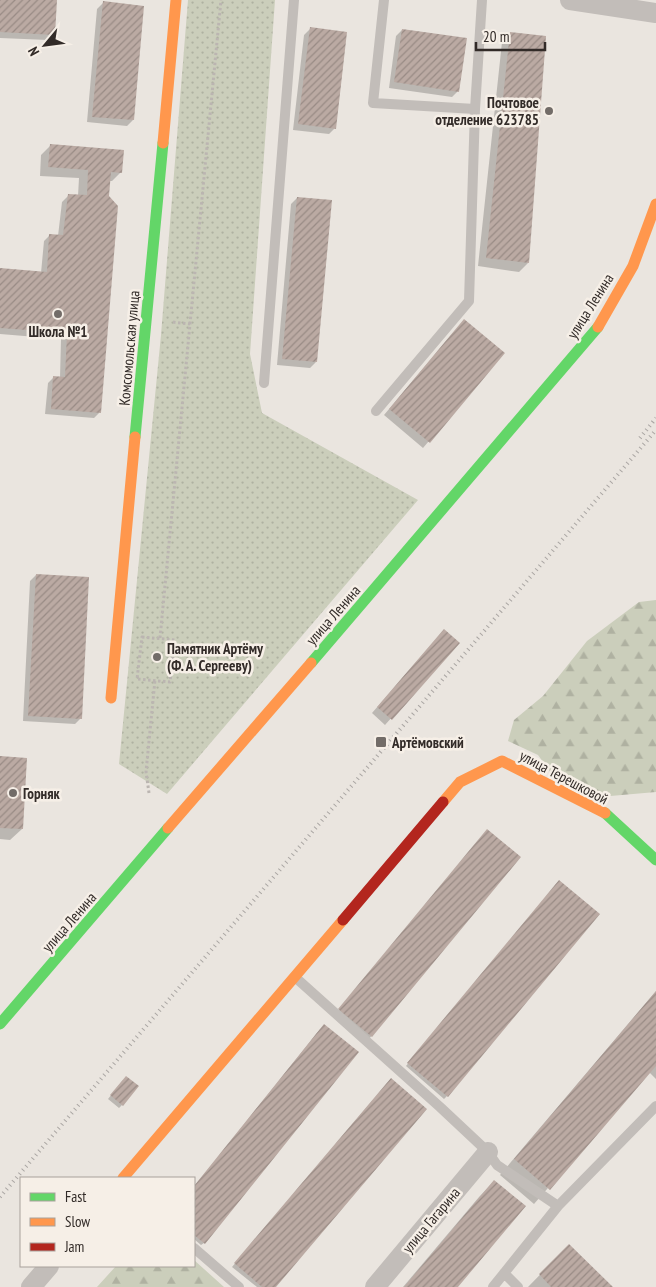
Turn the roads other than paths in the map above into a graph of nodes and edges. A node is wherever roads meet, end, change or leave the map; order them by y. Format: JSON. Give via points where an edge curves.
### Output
{"nodes":[{"id":1,"x":176,"y":0,"type":"edge"},
{"id":2,"x":294,"y":0,"type":"edge"},
{"id":3,"x":384,"y":0,"type":"edge"},
{"id":4,"x":482,"y":0,"type":"edge"},
{"id":5,"x":570,"y":0,"type":"edge"},
{"id":6,"x":656,"y":12,"type":"edge"},
{"id":7,"x":475,"y":109,"type":"junction"},
{"id":8,"x":656,"y":204,"type":"edge"},
{"id":9,"x":264,"y":383,"type":"dead end"},
{"id":10,"x":376,"y":411,"type":"dead end"},
{"id":11,"x":111,"y":698,"type":"dead end"},
{"id":12,"x":656,"y":860,"type":"edge"},
{"id":13,"x":294,"y":976,"type":"junction"},
{"id":14,"x":0,"y":1024,"type":"edge"},
{"id":15,"x":656,"y":1106,"type":"edge"},
{"id":16,"x":488,"y":1152,"type":"junction"},
{"id":17,"x":124,"y":1177,"type":"edge"},
{"id":18,"x":558,"y":1206,"type":"junction"},
{"id":19,"x":195,"y":1249,"type":"edge"},
{"id":20,"x":48,"y":1267,"type":"edge"},
{"id":21,"x":504,"y":1273,"type":"junction"},
{"id":22,"x":31,"y":1287,"type":"edge"},
{"id":23,"x":239,"y":1287,"type":"edge"},
{"id":24,"x":375,"y":1287,"type":"edge"},
{"id":25,"x":493,"y":1287,"type":"edge"},
{"id":26,"x":518,"y":1287,"type":"edge"}],
"edges":[{"from":1,"to":11,"type":"street","name":"Комсомольская улица"},
{"from":2,"to":9,"type":"lane"},
{"from":3,"to":7,"type":"lane","via":[[373,103]]},
{"from":4,"to":7,"type":"lane"},
{"from":5,"to":6,"type":"street"},
{"from":7,"to":10,"type":"lane","via":[[469,301]]},
{"from":8,"to":14,"type":"street","name":"улица Ленина","via":[[633,266],[594,334]]},
{"from":12,"to":13,"type":"street","name":"улица Терешковой","via":[[601,810],[502,761],[460,782]]},
{"from":13,"to":16,"type":"lane"},
{"from":13,"to":17,"type":"street"},
{"from":15,"to":18,"type":"lane"},
{"from":16,"to":18,"type":"lane","via":[[498,1166]]},
{"from":16,"to":24,"type":"street","name":"улица Гагарина"},
{"from":18,"to":21,"type":"lane"},
{"from":19,"to":23,"type":"lane"},
{"from":20,"to":22,"type":"street"},
{"from":21,"to":25,"type":"lane"},
{"from":21,"to":26,"type":"lane"}]}
